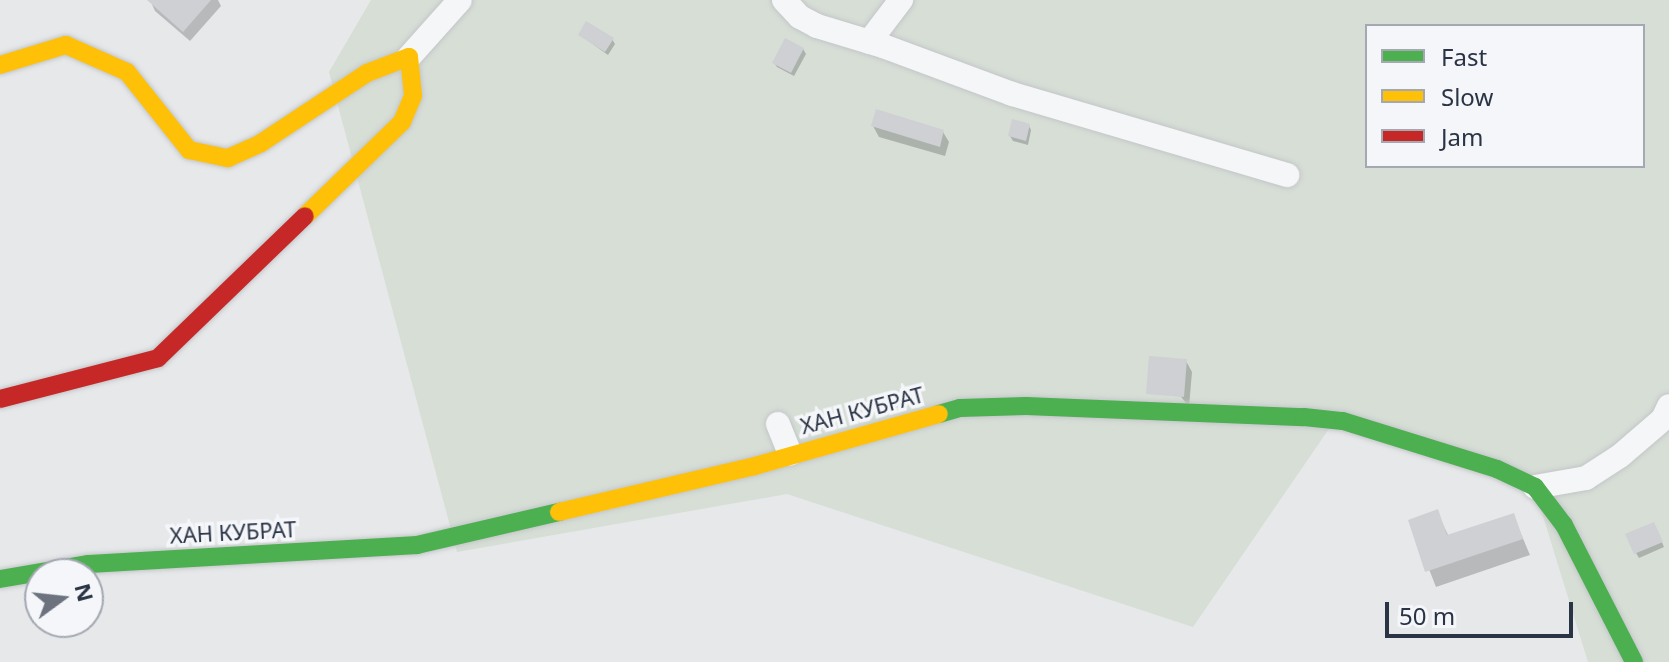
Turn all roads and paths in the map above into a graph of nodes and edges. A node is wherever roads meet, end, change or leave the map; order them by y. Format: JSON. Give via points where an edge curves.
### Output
{"nodes":[{"id":1,"x":460,"y":0,"type":"edge"},
{"id":2,"x":784,"y":0,"type":"edge"},
{"id":3,"x":901,"y":0,"type":"edge"},
{"id":4,"x":869,"y":42,"type":"junction"},
{"id":5,"x":409,"y":57,"type":"junction"},
{"id":6,"x":0,"y":65,"type":"edge"},
{"id":7,"x":1287,"y":175,"type":"dead end"},
{"id":8,"x":0,"y":399,"type":"edge"},
{"id":9,"x":1669,"y":406,"type":"edge"},
{"id":10,"x":778,"y":424,"type":"dead end"},
{"id":11,"x":790,"y":454,"type":"junction"},
{"id":12,"x":1535,"y":487,"type":"junction"},
{"id":13,"x":0,"y":579,"type":"edge"},
{"id":14,"x":1634,"y":662,"type":"edge"}],
"edges":[{"from":1,"to":5,"type":"street"},
{"from":2,"to":4,"type":"street","via":[[817,26]]},
{"from":3,"to":4,"type":"street"},
{"from":4,"to":7,"type":"street","via":[[1012,94]]},
{"from":5,"to":6,"type":"street","via":[[367,73],[261,143],[228,158],[189,150],[127,72],[66,45]]},
{"from":5,"to":8,"type":"street","via":[[413,96],[402,122],[158,358]]},
{"from":9,"to":12,"type":"street","via":[[1663,419],[1586,478]]},
{"from":10,"to":11,"type":"street"},
{"from":11,"to":12,"type":"street","name":"ХАН КУБРАТ","via":[[960,408],[1273,416],[1343,421],[1497,469]]},
{"from":11,"to":13,"type":"street","name":"ХАН КУБРАТ","via":[[417,545],[89,564]]},
{"from":12,"to":14,"type":"street","name":"ХАН КУБРАТ","via":[[1564,525]]}]}
